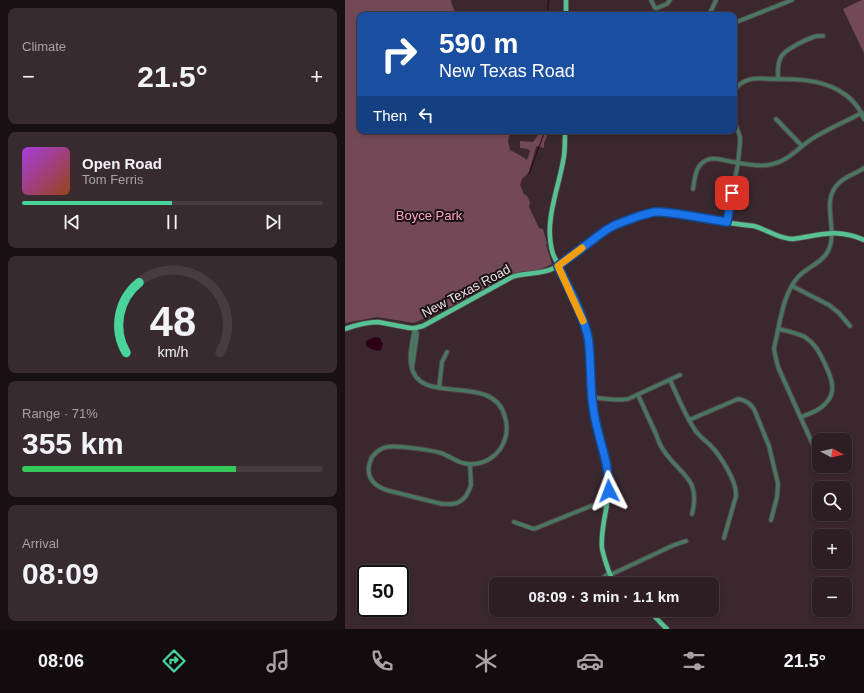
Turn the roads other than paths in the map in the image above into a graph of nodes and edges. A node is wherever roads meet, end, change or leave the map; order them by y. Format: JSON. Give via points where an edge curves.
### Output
{"nodes":[{"id":1,"x":567,"y":0,"type":"edge"},
{"id":2,"x":651,"y":0,"type":"edge"},
{"id":3,"x":669,"y":0,"type":"edge"},
{"id":4,"x":716,"y":0,"type":"edge"},
{"id":5,"x":792,"y":0,"type":"edge"},
{"id":6,"x":566,"y":12,"type":"edge"},
{"id":7,"x":710,"y":12,"type":"edge"},
{"id":8,"x":737,"y":22,"type":"edge"},
{"id":9,"x":823,"y":36,"type":"dead end"},
{"id":10,"x":778,"y":79,"type":"junction"},
{"id":11,"x":737,"y":87,"type":"edge"},
{"id":12,"x":861,"y":113,"type":"junction"},
{"id":13,"x":776,"y":119,"type":"dead end"},
{"id":14,"x":864,"y":119,"type":"edge"},
{"id":15,"x":737,"y":128,"type":"edge"},
{"id":16,"x":565,"y":134,"type":"edge"},
{"id":17,"x":802,"y":146,"type":"junction"},
{"id":18,"x":738,"y":163,"type":"junction"},
{"id":19,"x":864,"y":168,"type":"edge"},
{"id":20,"x":693,"y":189,"type":"dead end"},
{"id":21,"x":727,"y":222,"type":"junction"},
{"id":22,"x":831,"y":233,"type":"junction"},
{"id":23,"x":864,"y":240,"type":"edge"},
{"id":24,"x":558,"y":266,"type":"junction"},
{"id":25,"x":791,"y":286,"type":"junction"},
{"id":26,"x":850,"y":326,"type":"dead end"},
{"id":27,"x":415,"y":328,"type":"junction"},
{"id":28,"x":345,"y":329,"type":"edge"},
{"id":29,"x":779,"y":329,"type":"junction"},
{"id":30,"x":447,"y":352,"type":"dead end"},
{"id":31,"x":680,"y":375,"type":"dead end"},
{"id":32,"x":670,"y":380,"type":"junction"},
{"id":33,"x":439,"y":388,"type":"junction"},
{"id":34,"x":638,"y":395,"type":"junction"},
{"id":35,"x":592,"y":397,"type":"junction"},
{"id":36,"x":801,"y":417,"type":"junction"},
{"id":37,"x":689,"y":420,"type":"junction"},
{"id":38,"x":812,"y":442,"type":"edge"},
{"id":39,"x":470,"y":465,"type":"junction"},
{"id":40,"x":607,"y":506,"type":"junction"},
{"id":41,"x":692,"y":514,"type":"dead end"},
{"id":42,"x":771,"y":520,"type":"dead end"},
{"id":43,"x":514,"y":522,"type":"dead end"},
{"id":44,"x":724,"y":538,"type":"dead end"},
{"id":45,"x":686,"y":541,"type":"dead end"},
{"id":46,"x":610,"y":574,"type":"junction"},
{"id":47,"x":605,"y":577,"type":"edge"},
{"id":48,"x":612,"y":577,"type":"edge"},
{"id":49,"x":655,"y":617,"type":"edge"},
{"id":50,"x":667,"y":629,"type":"edge"}],
"edges":[{"from":1,"to":6,"type":"main road"},
{"from":2,"to":3,"type":"street","via":[[655,8],[667,4]]},
{"from":4,"to":7,"type":"street"},
{"from":5,"to":8,"type":"street"},
{"from":9,"to":10,"type":"street","via":[[816,36],[791,47],[784,53],[777,68]]},
{"from":10,"to":11,"type":"street","via":[[757,78],[742,82]]},
{"from":10,"to":12,"type":"street","via":[[796,79],[828,85],[853,100]]},
{"from":12,"to":14,"type":"street"},
{"from":12,"to":17,"type":"street"},
{"from":13,"to":17,"type":"street"},
{"from":15,"to":18,"type":"street","via":[[740,138]]},
{"from":16,"to":24,"type":"main road","via":[[564,155],[549,234],[550,245]]},
{"from":17,"to":18,"type":"street","via":[[789,157],[769,165]]},
{"from":18,"to":20,"type":"street","via":[[706,160],[697,170]]},
{"from":18,"to":21,"type":"street"},
{"from":19,"to":22,"type":"street","via":[[841,180],[832,193]]},
{"from":21,"to":22,"type":"main road","name":"New Texas Road","via":[[759,228],[788,239]]},
{"from":21,"to":24,"type":"main road","name":"New Texas Road","via":[[654,212],[606,230]]},
{"from":22,"to":23,"type":"main road","name":"New Texas Road","via":[[850,234]]},
{"from":22,"to":25,"type":"street","via":[[830,245],[824,257],[799,276]]},
{"from":24,"to":27,"type":"main road","name":"New Texas Road","via":[[549,271],[512,277]]},
{"from":24,"to":35,"type":"main road","via":[[586,328]]},
{"from":25,"to":26,"type":"street","via":[[829,305]]},
{"from":25,"to":29,"type":"street","via":[[785,300]]},
{"from":27,"to":28,"type":"main road","name":"New Texas Road","via":[[365,322]]},
{"from":27,"to":33,"type":"street","via":[[417,334],[412,369],[421,382]]},
{"from":29,"to":36,"type":"street","via":[[774,348],[776,360]]},
{"from":29,"to":36,"type":"street","via":[[805,337],[815,346],[832,379],[832,394],[826,404]]},
{"from":30,"to":33,"type":"street","via":[[442,362]]},
{"from":31,"to":32,"type":"street"},
{"from":32,"to":34,"type":"street"},
{"from":32,"to":37,"type":"street"},
{"from":33,"to":39,"type":"street","via":[[480,392],[495,400],[504,412],[507,432],[501,448],[488,460]]},
{"from":34,"to":35,"type":"street","via":[[621,400]]},
{"from":34,"to":41,"type":"street","via":[[664,451],[694,490]]},
{"from":35,"to":40,"type":"main road","via":[[608,477]]},
{"from":36,"to":38,"type":"street"},
{"from":37,"to":42,"type":"street","via":[[738,399],[747,402],[754,409],[769,446],[778,484]]},
{"from":37,"to":44,"type":"street","via":[[698,434],[714,448],[735,485],[736,496]]},
{"from":39,"to":39,"type":"street","via":[[433,451],[392,446],[375,453],[370,461],[369,475],[373,482],[386,490],[447,504],[457,503],[466,496],[471,485]]},
{"from":40,"to":43,"type":"street","via":[[591,506],[534,529]]},
{"from":40,"to":46,"type":"main road","via":[[602,547]]},
{"from":45,"to":46,"type":"street"},
{"from":46,"to":47,"type":"street"},
{"from":46,"to":48,"type":"main road"},
{"from":49,"to":50,"type":"main road"}]}
